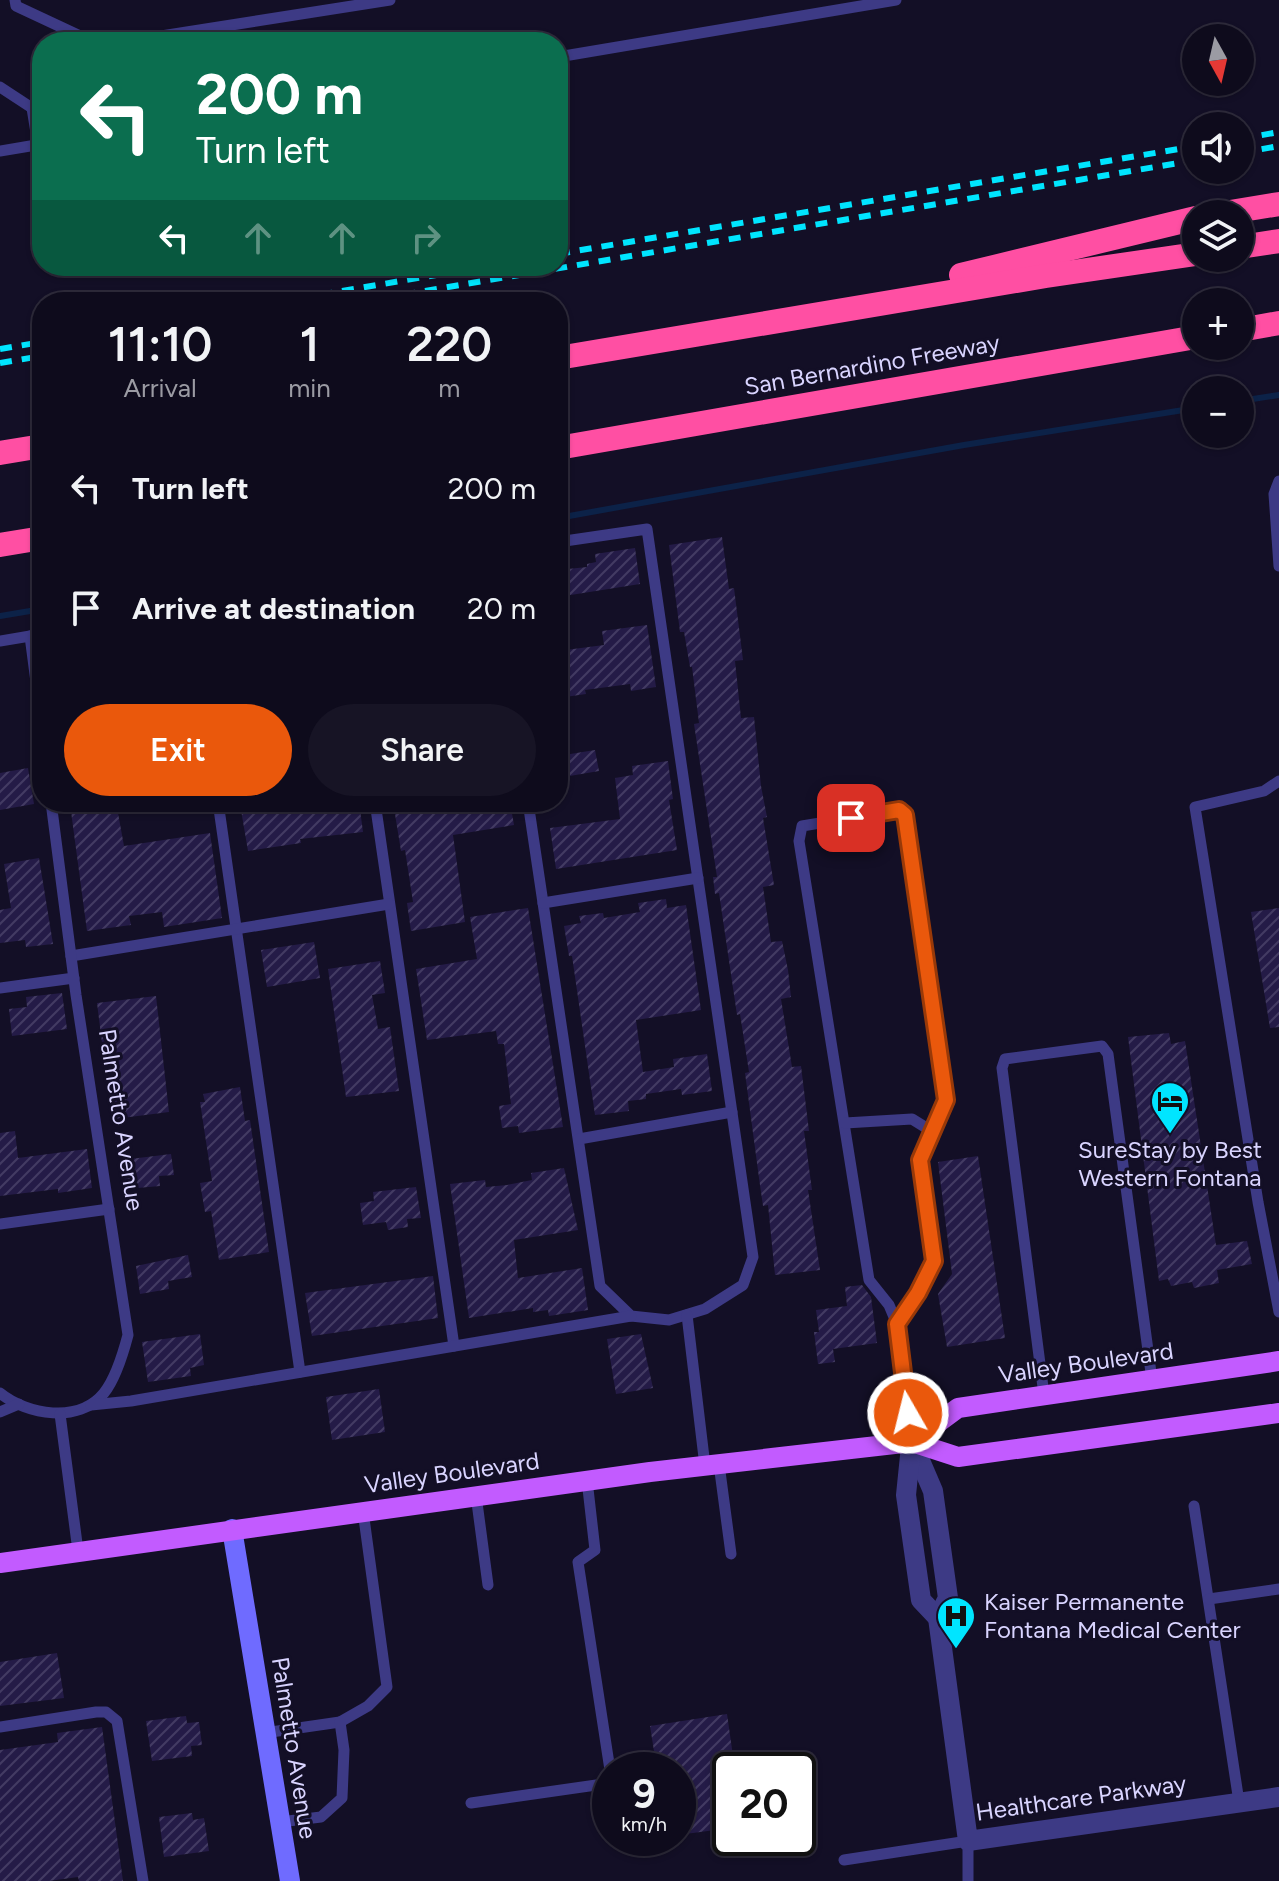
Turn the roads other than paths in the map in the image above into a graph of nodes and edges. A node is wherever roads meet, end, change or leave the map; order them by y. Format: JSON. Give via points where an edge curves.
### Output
{"nodes":[{"id":1,"x":390,"y":0,"type":"edge"},
{"id":2,"x":896,"y":0,"type":"edge"},
{"id":3,"x":15,"y":3,"type":"edge"},
{"id":4,"x":73,"y":32,"type":"edge"},
{"id":5,"x":187,"y":32,"type":"edge"},
{"id":6,"x":568,"y":55,"type":"edge"},
{"id":7,"x":0,"y":87,"type":"edge"},
{"id":8,"x":32,"y":108,"type":"edge"},
{"id":9,"x":32,"y":145,"type":"edge"},
{"id":10,"x":0,"y":151,"type":"edge"},
{"id":11,"x":1279,"y":204,"type":"edge"},
{"id":12,"x":1254,"y":208,"type":"edge"},
{"id":13,"x":1182,"y":221,"type":"edge"},
{"id":14,"x":1279,"y":241,"type":"edge"},
{"id":15,"x":1254,"y":245,"type":"edge"},
{"id":16,"x":1182,"y":256,"type":"edge"},
{"id":17,"x":781,"y":321,"type":"junction"},
{"id":18,"x":1275,"y":325,"type":"edge"},
{"id":19,"x":1254,"y":328,"type":"edge"},
{"id":20,"x":1182,"y":339,"type":"edge"},
{"id":21,"x":568,"y":356,"type":"edge"},
{"id":22,"x":568,"y":446,"type":"edge"},
{"id":23,"x":32,"y":448,"type":"edge"},
{"id":24,"x":0,"y":453,"type":"edge"},
{"id":25,"x":1279,"y":481,"type":"edge"},
{"id":26,"x":32,"y":540,"type":"edge"},
{"id":27,"x":568,"y":541,"type":"edge"},
{"id":28,"x":0,"y":545,"type":"edge"},
{"id":29,"x":1279,"y":566,"type":"edge"},
{"id":30,"x":32,"y":636,"type":"edge"},
{"id":31,"x":0,"y":641,"type":"edge"},
{"id":32,"x":1279,"y":781,"type":"edge"},
{"id":33,"x":52,"y":812,"type":"edge"},
{"id":34,"x":219,"y":812,"type":"edge"},
{"id":35,"x":376,"y":812,"type":"edge"},
{"id":36,"x":529,"y":812,"type":"edge"},
{"id":37,"x":698,"y":878,"type":"junction"},
{"id":38,"x":543,"y":903,"type":"junction"},
{"id":39,"x":389,"y":904,"type":"junction"},
{"id":40,"x":236,"y":928,"type":"junction"},
{"id":41,"x":71,"y":956,"type":"junction"},
{"id":42,"x":74,"y":978,"type":"junction"},
{"id":43,"x":0,"y":988,"type":"edge"},
{"id":44,"x":732,"y":1112,"type":"junction"},
{"id":45,"x":845,"y":1123,"type":"junction"},
{"id":46,"x":933,"y":1132,"type":"junction"},
{"id":47,"x":579,"y":1139,"type":"junction"},
{"id":48,"x":109,"y":1209,"type":"junction"},
{"id":49,"x":0,"y":1224,"type":"edge"},
{"id":50,"x":1277,"y":1291,"type":"edge"},
{"id":51,"x":1279,"y":1312,"type":"edge"},
{"id":52,"x":687,"y":1315,"type":"junction"},
{"id":53,"x":631,"y":1316,"type":"junction"},
{"id":54,"x":897,"y":1324,"type":"junction"},
{"id":55,"x":454,"y":1346,"type":"junction"},
{"id":56,"x":1279,"y":1361,"type":"edge"},
{"id":57,"x":300,"y":1372,"type":"junction"},
{"id":58,"x":1152,"y":1380,"type":"junction"},
{"id":59,"x":0,"y":1393,"type":"edge"},
{"id":60,"x":1044,"y":1395,"type":"junction"},
{"id":61,"x":19,"y":1404,"type":"junction"},
{"id":62,"x":88,"y":1405,"type":"junction"},
{"id":63,"x":0,"y":1412,"type":"edge"},
{"id":64,"x":1279,"y":1413,"type":"edge"},
{"id":65,"x":60,"y":1414,"type":"junction"},
{"id":66,"x":912,"y":1442,"type":"junction"},
{"id":67,"x":712,"y":1465,"type":"junction"},
{"id":68,"x":587,"y":1480,"type":"junction"},
{"id":69,"x":476,"y":1495,"type":"junction"},
{"id":70,"x":1194,"y":1506,"type":"dead end"},
{"id":71,"x":363,"y":1511,"type":"junction"},
{"id":72,"x":232,"y":1529,"type":"junction"},
{"id":73,"x":78,"y":1551,"type":"junction"},
{"id":74,"x":731,"y":1554,"type":"dead end"},
{"id":75,"x":0,"y":1563,"type":"edge"},
{"id":76,"x":488,"y":1585,"type":"dead end"},
{"id":77,"x":1279,"y":1589,"type":"edge"},
{"id":78,"x":1209,"y":1599,"type":"junction"},
{"id":79,"x":340,"y":1722,"type":"junction"},
{"id":80,"x":0,"y":1727,"type":"edge"},
{"id":81,"x":264,"y":1733,"type":"junction"},
{"id":82,"x":607,"y":1752,"type":"edge"},
{"id":83,"x":592,"y":1786,"type":"edge"},
{"id":84,"x":1279,"y":1797,"type":"edge"},
{"id":85,"x":1239,"y":1802,"type":"junction"},
{"id":86,"x":471,"y":1803,"type":"dead end"},
{"id":87,"x":280,"y":1822,"type":"junction"},
{"id":88,"x":968,"y":1841,"type":"junction"},
{"id":89,"x":844,"y":1860,"type":"dead end"},
{"id":90,"x":143,"y":1881,"type":"edge"},
{"id":91,"x":290,"y":1881,"type":"edge"},
{"id":92,"x":968,"y":1881,"type":"edge"}],
"edges":[{"from":1,"to":5,"type":"lane"},
{"from":2,"to":6,"type":"lane"},
{"from":3,"to":4,"type":"lane"},
{"from":7,"to":8,"type":"lane"},
{"from":9,"to":10,"type":"lane"},
{"from":11,"to":12,"type":"highway"},
{"from":13,"to":17,"type":"highway"},
{"from":14,"to":15,"type":"highway"},
{"from":16,"to":17,"type":"highway"},
{"from":17,"to":21,"type":"highway"},
{"from":18,"to":19,"type":"highway"},
{"from":20,"to":22,"type":"highway","name":"San Bernardino Freeway"},
{"from":23,"to":24,"type":"highway"},
{"from":25,"to":29,"type":"lane","via":[[1274,494]]},
{"from":26,"to":28,"type":"highway"},
{"from":27,"to":37,"type":"lane","via":[[647,529]]},
{"from":30,"to":31,"type":"lane"},
{"from":32,"to":50,"type":"lane","via":[[1264,791],[1195,807]]},
{"from":33,"to":41,"type":"lane","name":"Palmetto Avenue"},
{"from":34,"to":40,"type":"lane"},
{"from":35,"to":39,"type":"lane"},
{"from":36,"to":38,"type":"lane"},
{"from":37,"to":38,"type":"lane"},
{"from":37,"to":44,"type":"lane"},
{"from":38,"to":47,"type":"lane"},
{"from":39,"to":40,"type":"lane"},
{"from":39,"to":55,"type":"lane"},
{"from":40,"to":41,"type":"lane"},
{"from":40,"to":57,"type":"lane"},
{"from":41,"to":42,"type":"lane","name":"Palmetto Avenue"},
{"from":42,"to":43,"type":"lane"},
{"from":42,"to":48,"type":"lane","name":"Palmetto Avenue"},
{"from":44,"to":47,"type":"lane"},
{"from":44,"to":52,"type":"lane","via":[[753,1257],[743,1285]]},
{"from":45,"to":46,"type":"lane","via":[[912,1119]]},
{"from":45,"to":46,"type":"lane","via":[[799,841],[802,826],[899,810],[905,815],[946,1100]]},
{"from":45,"to":54,"type":"lane","via":[[869,1280]]},
{"from":46,"to":54,"type":"lane","via":[[920,1160],[934,1261]]},
{"from":47,"to":53,"type":"lane","via":[[600,1286]]},
{"from":48,"to":49,"type":"lane"},
{"from":48,"to":62,"type":"lane","name":"Palmetto Avenue","via":[[128,1335],[103,1394]]},
{"from":50,"to":51,"type":"lane"},
{"from":52,"to":53,"type":"lane","via":[[669,1320]]},
{"from":52,"to":67,"type":"lane"},
{"from":53,"to":55,"type":"lane"},
{"from":54,"to":66,"type":"lane"},
{"from":55,"to":57,"type":"lane"},
{"from":56,"to":58,"type":"main road","name":"Valley Boulevard"},
{"from":57,"to":62,"type":"lane"},
{"from":58,"to":60,"type":"main road","name":"Valley Boulevard"},
{"from":58,"to":60,"type":"lane","via":[[1108,1054],[1102,1046],[1005,1059],[1002,1068]]},
{"from":59,"to":61,"type":"lane"},
{"from":60,"to":66,"type":"main road","name":"Valley Boulevard","via":[[958,1408]]},
{"from":61,"to":63,"type":"lane"},
{"from":61,"to":65,"type":"lane"},
{"from":62,"to":65,"type":"lane"},
{"from":64,"to":66,"type":"main road","name":"Valley Boulevard","via":[[958,1457]]},
{"from":65,"to":73,"type":"lane"},
{"from":66,"to":67,"type":"main road","name":"Valley Boulevard"},
{"from":66,"to":88,"type":"street","name":"Healthcare Parkway","via":[[906,1495],[921,1600],[938,1618]]},
{"from":67,"to":68,"type":"main road","name":"Valley Boulevard"},
{"from":67,"to":74,"type":"lane"},
{"from":68,"to":69,"type":"main road","name":"Valley Boulevard"},
{"from":68,"to":82,"type":"lane","via":[[595,1550],[578,1562]]},
{"from":69,"to":71,"type":"main road","name":"Valley Boulevard"},
{"from":69,"to":76,"type":"lane"},
{"from":70,"to":78,"type":"lane"},
{"from":71,"to":72,"type":"main road","name":"Valley Boulevard"},
{"from":71,"to":79,"type":"lane","via":[[387,1687]]},
{"from":72,"to":73,"type":"main road","name":"Valley Boulevard"},
{"from":72,"to":81,"type":"street","name":"Palmetto Avenue"},
{"from":73,"to":75,"type":"main road","name":"Valley Boulevard"},
{"from":77,"to":78,"type":"lane"},
{"from":78,"to":85,"type":"lane"},
{"from":79,"to":81,"type":"lane"},
{"from":79,"to":87,"type":"lane","via":[[342,1798],[321,1817]]},
{"from":80,"to":90,"type":"lane","via":[[96,1712],[117,1721]]},
{"from":81,"to":87,"type":"street","name":"Palmetto Avenue"},
{"from":83,"to":86,"type":"lane"},
{"from":84,"to":85,"type":"street","name":"Healthcare Parkway"},
{"from":85,"to":88,"type":"street","name":"Healthcare Parkway"},
{"from":87,"to":91,"type":"street","name":"Palmetto Avenue"},
{"from":88,"to":89,"type":"lane"},
{"from":88,"to":92,"type":"lane"}]}
